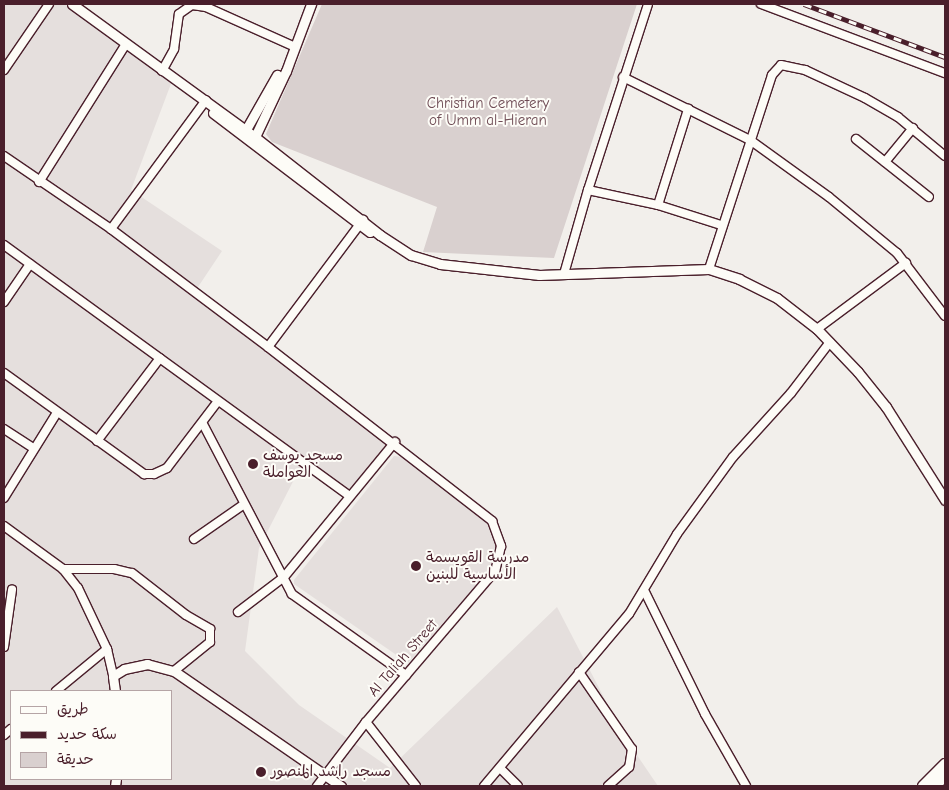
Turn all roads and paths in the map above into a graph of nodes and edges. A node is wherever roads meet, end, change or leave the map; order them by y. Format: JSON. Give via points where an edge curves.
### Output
{"nodes":[{"id":1,"x":49,"y":4,"type":"edge"},
{"id":2,"x":72,"y":4,"type":"edge"},
{"id":3,"x":312,"y":4,"type":"edge"},
{"id":4,"x":648,"y":4,"type":"edge"},
{"id":5,"x":762,"y":4,"type":"edge"},
{"id":6,"x":126,"y":44,"type":"junction"},
{"id":7,"x":293,"y":46,"type":"junction"},
{"id":8,"x":288,"y":58,"type":"junction"},
{"id":9,"x":4,"y":70,"type":"edge"},
{"id":10,"x":162,"y":71,"type":"junction"},
{"id":11,"x":945,"y":73,"type":"edge"},
{"id":12,"x":623,"y":76,"type":"junction"},
{"id":13,"x":204,"y":102,"type":"junction"},
{"id":14,"x":688,"y":108,"type":"junction"},
{"id":15,"x":912,"y":128,"type":"junction"},
{"id":16,"x":244,"y":133,"type":"junction"},
{"id":17,"x":856,"y":139,"type":"dead end"},
{"id":18,"x":254,"y":140,"type":"junction"},
{"id":19,"x":750,"y":140,"type":"junction"},
{"id":20,"x":4,"y":156,"type":"edge"},
{"id":21,"x":945,"y":156,"type":"edge"},
{"id":22,"x":885,"y":162,"type":"junction"},
{"id":23,"x":39,"y":182,"type":"junction"},
{"id":24,"x":588,"y":190,"type":"junction"},
{"id":25,"x":929,"y":197,"type":"dead end"},
{"id":26,"x":658,"y":205,"type":"junction"},
{"id":27,"x":361,"y":223,"type":"junction"},
{"id":28,"x":721,"y":224,"type":"junction"},
{"id":29,"x":110,"y":229,"type":"junction"},
{"id":30,"x":4,"y":245,"type":"edge"},
{"id":31,"x":906,"y":263,"type":"junction"},
{"id":32,"x":30,"y":264,"type":"junction"},
{"id":33,"x":709,"y":269,"type":"junction"},
{"id":34,"x":564,"y":274,"type":"junction"},
{"id":35,"x":4,"y":302,"type":"edge"},
{"id":36,"x":945,"y":316,"type":"edge"},
{"id":37,"x":817,"y":329,"type":"junction"},
{"id":38,"x":830,"y":342,"type":"junction"},
{"id":39,"x":268,"y":347,"type":"junction"},
{"id":40,"x":160,"y":358,"type":"junction"},
{"id":41,"x":4,"y":373,"type":"edge"},
{"id":42,"x":218,"y":401,"type":"junction"},
{"id":43,"x":56,"y":414,"type":"junction"},
{"id":44,"x":203,"y":424,"type":"junction"},
{"id":45,"x":4,"y":429,"type":"edge"},
{"id":46,"x":97,"y":441,"type":"junction"},
{"id":47,"x":395,"y":442,"type":"junction"},
{"id":48,"x":33,"y":448,"type":"junction"},
{"id":49,"x":348,"y":495,"type":"junction"},
{"id":50,"x":4,"y":498,"type":"edge"},
{"id":51,"x":945,"y":500,"type":"edge"},
{"id":52,"x":243,"y":505,"type":"junction"},
{"id":53,"x":4,"y":526,"type":"edge"},
{"id":54,"x":194,"y":539,"type":"dead end"},
{"id":55,"x":63,"y":569,"type":"junction"},
{"id":56,"x":284,"y":577,"type":"junction"},
{"id":57,"x":12,"y":590,"type":"dead end"},
{"id":58,"x":645,"y":592,"type":"junction"},
{"id":59,"x":238,"y":612,"type":"dead end"},
{"id":60,"x":4,"y":647,"type":"edge"},
{"id":61,"x":106,"y":649,"type":"junction"},
{"id":62,"x":174,"y":671,"type":"junction"},
{"id":63,"x":579,"y":672,"type":"junction"},
{"id":64,"x":406,"y":675,"type":"junction"},
{"id":65,"x":113,"y":676,"type":"junction"},
{"id":66,"x":57,"y":690,"type":"edge"},
{"id":67,"x":115,"y":690,"type":"edge"},
{"id":68,"x":366,"y":722,"type":"junction"},
{"id":69,"x":945,"y":764,"type":"edge"},
{"id":70,"x":500,"y":768,"type":"junction"},
{"id":71,"x":325,"y":775,"type":"junction"},
{"id":72,"x":945,"y":776,"type":"edge"},
{"id":73,"x":317,"y":786,"type":"edge"},
{"id":74,"x":341,"y":786,"type":"edge"},
{"id":75,"x":416,"y":786,"type":"edge"},
{"id":76,"x":484,"y":786,"type":"edge"},
{"id":77,"x":518,"y":786,"type":"edge"},
{"id":78,"x":608,"y":786,"type":"edge"},
{"id":79,"x":746,"y":786,"type":"edge"},
{"id":80,"x":923,"y":786,"type":"edge"},
{"id":81,"x":935,"y":786,"type":"edge"}],
"edges":[{"from":1,"to":9,"type":"street"},
{"from":2,"to":6,"type":"street"},
{"from":3,"to":7,"type":"street"},
{"from":4,"to":12,"type":"street"},
{"from":5,"to":11,"type":"street"},
{"from":6,"to":10,"type":"street"},
{"from":6,"to":23,"type":"street"},
{"from":7,"to":8,"type":"street"},
{"from":7,"to":10,"type":"street","via":[[206,6],[192,5],[179,14],[174,49]]},
{"from":8,"to":16,"type":"street"},
{"from":8,"to":18,"type":"street","via":[[286,70]]},
{"from":10,"to":13,"type":"street"},
{"from":12,"to":14,"type":"street"},
{"from":12,"to":24,"type":"street"},
{"from":13,"to":16,"type":"street"},
{"from":13,"to":29,"type":"street"},
{"from":14,"to":19,"type":"street"},
{"from":14,"to":26,"type":"street"},
{"from":15,"to":19,"type":"street","via":[[851,90],[786,64],[776,68],[772,75]]},
{"from":15,"to":21,"type":"street"},
{"from":15,"to":22,"type":"street"},
{"from":16,"to":18,"type":"street"},
{"from":17,"to":22,"type":"street"},
{"from":18,"to":27,"type":"street"},
{"from":19,"to":28,"type":"street"},
{"from":19,"to":31,"type":"street","via":[[829,197],[889,245]]},
{"from":20,"to":23,"type":"street"},
{"from":22,"to":25,"type":"street"},
{"from":23,"to":29,"type":"street"},
{"from":24,"to":26,"type":"street"},
{"from":24,"to":34,"type":"street"},
{"from":26,"to":28,"type":"street"},
{"from":27,"to":34,"type":"street","via":[[411,255],[440,264]]},
{"from":27,"to":39,"type":"street"},
{"from":28,"to":33,"type":"street"},
{"from":29,"to":39,"type":"street"},
{"from":30,"to":32,"type":"street"},
{"from":31,"to":36,"type":"street"},
{"from":31,"to":37,"type":"street"},
{"from":32,"to":35,"type":"street"},
{"from":32,"to":40,"type":"street"},
{"from":33,"to":34,"type":"street"},
{"from":33,"to":37,"type":"street","via":[[739,279],[777,298]]},
{"from":37,"to":38,"type":"street"},
{"from":38,"to":51,"type":"street","via":[[886,407]]},
{"from":38,"to":58,"type":"street","via":[[791,393],[733,457],[677,534]]},
{"from":39,"to":47,"type":"street"},
{"from":40,"to":42,"type":"street"},
{"from":40,"to":46,"type":"street"},
{"from":41,"to":43,"type":"street"},
{"from":42,"to":44,"type":"street"},
{"from":42,"to":49,"type":"street"},
{"from":43,"to":46,"type":"street"},
{"from":43,"to":48,"type":"street"},
{"from":44,"to":46,"type":"street","via":[[167,468],[154,474],[144,474]]},
{"from":44,"to":52,"type":"street"},
{"from":45,"to":48,"type":"street"},
{"from":47,"to":49,"type":"street"},
{"from":47,"to":64,"type":"street","name":"Al Taliah Street","via":[[483,511],[492,521],[501,546],[495,571]]},
{"from":48,"to":50,"type":"street"},
{"from":49,"to":56,"type":"street"},
{"from":52,"to":54,"type":"street"},
{"from":52,"to":56,"type":"street"},
{"from":53,"to":55,"type":"street"},
{"from":55,"to":61,"type":"street","via":[[86,602]]},
{"from":55,"to":62,"type":"street","via":[[114,569],[132,573],[186,615],[210,629],[210,642]]},
{"from":56,"to":59,"type":"street"},
{"from":56,"to":64,"type":"street","via":[[292,594]]},
{"from":57,"to":60,"type":"street"},
{"from":58,"to":63,"type":"street"},
{"from":58,"to":79,"type":"street","via":[[705,714]]},
{"from":61,"to":65,"type":"street"},
{"from":61,"to":66,"type":"street"},
{"from":62,"to":65,"type":"street","via":[[142,664]]},
{"from":62,"to":71,"type":"street"},
{"from":63,"to":70,"type":"street"},
{"from":63,"to":78,"type":"street","via":[[632,749],[629,766]]},
{"from":64,"to":68,"type":"street","name":"Al Taliah Street"},
{"from":65,"to":67,"type":"street"},
{"from":68,"to":71,"type":"street","name":"Al Taliah Street"},
{"from":68,"to":75,"type":"street"},
{"from":69,"to":80,"type":"main road"},
{"from":70,"to":76,"type":"street"},
{"from":70,"to":77,"type":"street"},
{"from":71,"to":73,"type":"street","name":"Al Taliah Street"},
{"from":71,"to":74,"type":"street"},
{"from":72,"to":81,"type":"main road"}]}
